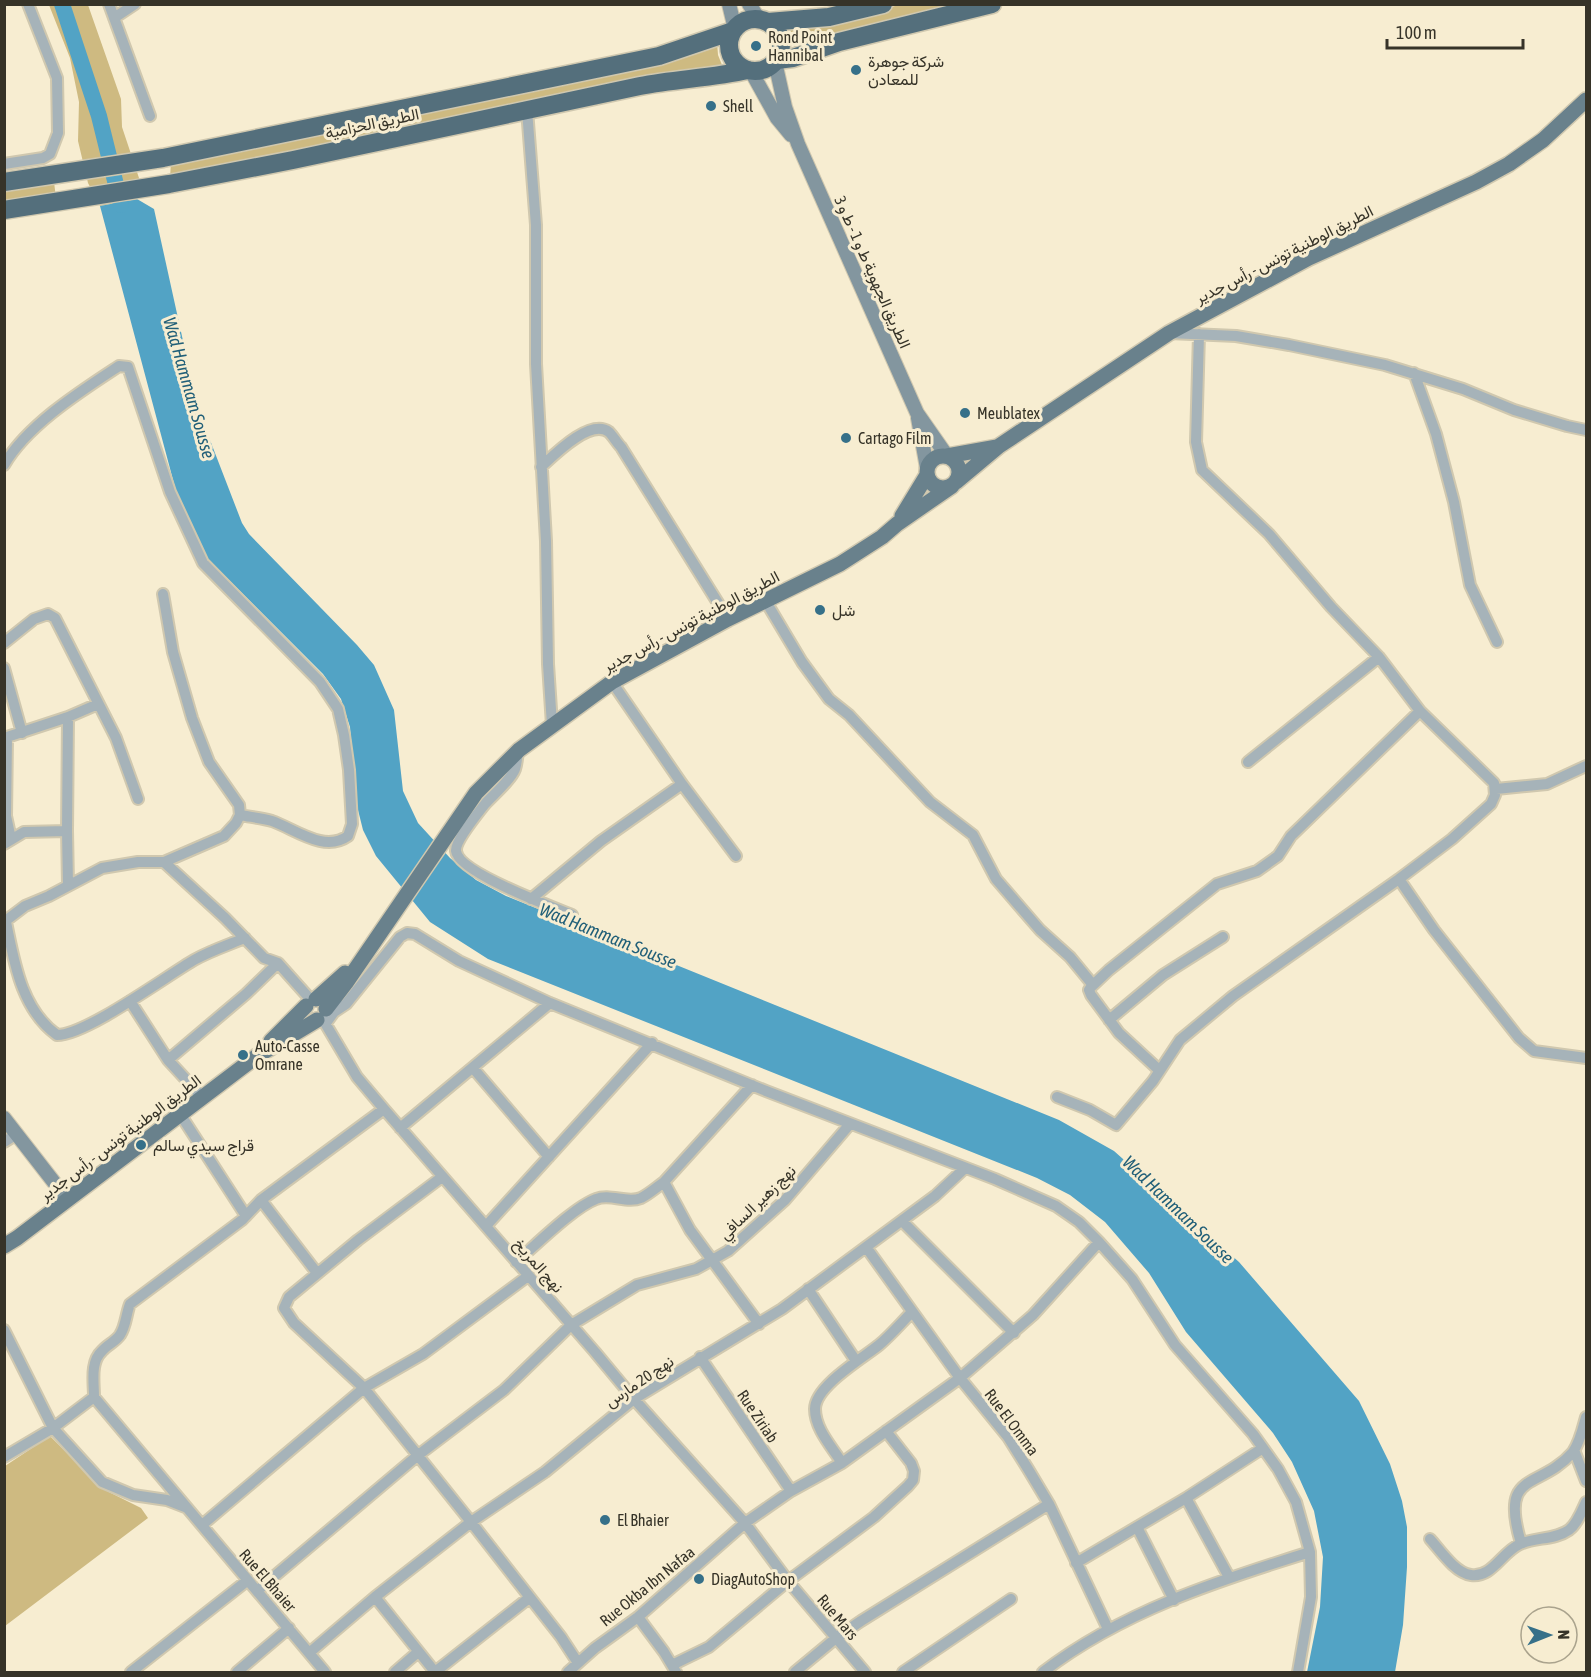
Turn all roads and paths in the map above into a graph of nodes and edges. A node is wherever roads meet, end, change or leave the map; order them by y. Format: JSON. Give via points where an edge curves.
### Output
{"nodes":[{"id":1,"x":28,"y":4,"type":"edge"},
{"id":2,"x":109,"y":4,"type":"edge"},
{"id":3,"x":135,"y":4,"type":"edge"},
{"id":4,"x":729,"y":4,"type":"edge"},
{"id":5,"x":884,"y":4,"type":"edge"},
{"id":6,"x":992,"y":4,"type":"edge"},
{"id":7,"x":759,"y":15,"type":"edge"},
{"id":8,"x":114,"y":18,"type":"junction"},
{"id":9,"x":734,"y":30,"type":"junction"},
{"id":10,"x":776,"y":61,"type":"junction"},
{"id":11,"x":749,"y":71,"type":"junction"},
{"id":12,"x":1587,"y":100,"type":"edge"},
{"id":13,"x":527,"y":110,"type":"junction"},
{"id":14,"x":150,"y":116,"type":"dead end"},
{"id":15,"x":798,"y":144,"type":"junction"},
{"id":16,"x":4,"y":164,"type":"edge"},
{"id":17,"x":4,"y":182,"type":"edge"},
{"id":18,"x":4,"y":210,"type":"edge"},
{"id":19,"x":1169,"y":333,"type":"junction"},
{"id":20,"x":1199,"y":334,"type":"junction"},
{"id":21,"x":1414,"y":373,"type":"junction"},
{"id":22,"x":917,"y":413,"type":"junction"},
{"id":23,"x":1587,"y":430,"type":"edge"},
{"id":24,"x":999,"y":446,"type":"junction"},
{"id":25,"x":947,"y":456,"type":"junction"},
{"id":26,"x":4,"y":465,"type":"edge"},
{"id":27,"x":541,"y":467,"type":"junction"},
{"id":28,"x":927,"y":471,"type":"junction"},
{"id":29,"x":954,"y":484,"type":"junction"},
{"id":30,"x":897,"y":524,"type":"junction"},
{"id":31,"x":163,"y":594,"type":"dead end"},
{"id":32,"x":765,"y":600,"type":"junction"},
{"id":33,"x":728,"y":619,"type":"junction"},
{"id":34,"x":1497,"y":642,"type":"dead end"},
{"id":35,"x":4,"y":643,"type":"edge"},
{"id":36,"x":1379,"y":657,"type":"junction"},
{"id":37,"x":4,"y":668,"type":"edge"},
{"id":38,"x":612,"y":682,"type":"junction"},
{"id":39,"x":98,"y":704,"type":"junction"},
{"id":40,"x":1420,"y":711,"type":"junction"},
{"id":41,"x":68,"y":717,"type":"junction"},
{"id":42,"x":552,"y":725,"type":"junction"},
{"id":43,"x":22,"y":733,"type":"junction"},
{"id":44,"x":6,"y":737,"type":"edge"},
{"id":45,"x":519,"y":750,"type":"junction"},
{"id":46,"x":1248,"y":762,"type":"dead end"},
{"id":47,"x":1587,"y":766,"type":"edge"},
{"id":48,"x":682,"y":784,"type":"junction"},
{"id":49,"x":1496,"y":789,"type":"junction"},
{"id":50,"x":138,"y":798,"type":"dead end"},
{"id":51,"x":240,"y":815,"type":"junction"},
{"id":52,"x":5,"y":816,"type":"edge"},
{"id":53,"x":67,"y":831,"type":"junction"},
{"id":54,"x":8,"y":841,"type":"edge"},
{"id":55,"x":736,"y":856,"type":"dead end"},
{"id":56,"x":164,"y":862,"type":"junction"},
{"id":57,"x":1399,"y":879,"type":"junction"},
{"id":58,"x":68,"y":885,"type":"junction"},
{"id":59,"x":531,"y":899,"type":"junction"},
{"id":60,"x":572,"y":915,"type":"dead end"},
{"id":61,"x":5,"y":922,"type":"edge"},
{"id":62,"x":1223,"y":937,"type":"dead end"},
{"id":63,"x":245,"y":938,"type":"junction"},
{"id":64,"x":278,"y":963,"type":"junction"},
{"id":65,"x":1093,"y":985,"type":"junction"},
{"id":66,"x":130,"y":1001,"type":"junction"},
{"id":67,"x":550,"y":1004,"type":"junction"},
{"id":68,"x":318,"y":1011,"type":"junction"},
{"id":69,"x":1109,"y":1020,"type":"junction"},
{"id":70,"x":652,"y":1043,"type":"junction"},
{"id":71,"x":1587,"y":1058,"type":"edge"},
{"id":72,"x":168,"y":1060,"type":"junction"},
{"id":73,"x":473,"y":1068,"type":"junction"},
{"id":74,"x":1159,"y":1070,"type":"junction"},
{"id":75,"x":752,"y":1085,"type":"junction"},
{"id":76,"x":1057,"y":1097,"type":"dead end"},
{"id":77,"x":203,"y":1098,"type":"junction"},
{"id":78,"x":384,"y":1109,"type":"junction"},
{"id":79,"x":180,"y":1114,"type":"junction"},
{"id":80,"x":4,"y":1118,"type":"edge"},
{"id":81,"x":850,"y":1124,"type":"junction"},
{"id":82,"x":400,"y":1128,"type":"junction"},
{"id":83,"x":17,"y":1134,"type":"junction"},
{"id":84,"x":4,"y":1142,"type":"edge"},
{"id":85,"x":549,"y":1157,"type":"junction"},
{"id":86,"x":965,"y":1168,"type":"junction"},
{"id":87,"x":442,"y":1177,"type":"junction"},
{"id":88,"x":664,"y":1182,"type":"junction"},
{"id":89,"x":67,"y":1199,"type":"junction"},
{"id":90,"x":261,"y":1200,"type":"junction"},
{"id":91,"x":246,"y":1216,"type":"junction"},
{"id":92,"x":902,"y":1221,"type":"junction"},
{"id":93,"x":486,"y":1226,"type":"junction"},
{"id":94,"x":1099,"y":1242,"type":"junction"},
{"id":95,"x":4,"y":1245,"type":"edge"},
{"id":96,"x":866,"y":1247,"type":"junction"},
{"id":97,"x":712,"y":1261,"type":"junction"},
{"id":98,"x":516,"y":1262,"type":"junction"},
{"id":99,"x":317,"y":1273,"type":"junction"},
{"id":100,"x":528,"y":1276,"type":"junction"},
{"id":101,"x":808,"y":1289,"type":"junction"},
{"id":102,"x":912,"y":1312,"type":"junction"},
{"id":103,"x":759,"y":1324,"type":"junction"},
{"id":104,"x":571,"y":1325,"type":"junction"},
{"id":105,"x":4,"y":1330,"type":"edge"},
{"id":106,"x":1014,"y":1333,"type":"junction"},
{"id":107,"x":700,"y":1358,"type":"junction"},
{"id":108,"x":856,"y":1361,"type":"junction"},
{"id":109,"x":960,"y":1378,"type":"junction"},
{"id":110,"x":364,"y":1388,"type":"junction"},
{"id":111,"x":94,"y":1396,"type":"junction"},
{"id":112,"x":634,"y":1399,"type":"junction"},
{"id":113,"x":1587,"y":1417,"type":"edge"},
{"id":114,"x":53,"y":1428,"type":"junction"},
{"id":115,"x":886,"y":1431,"type":"junction"},
{"id":116,"x":1263,"y":1448,"type":"junction"},
{"id":117,"x":1574,"y":1450,"type":"junction"},
{"id":118,"x":417,"y":1456,"type":"junction"},
{"id":119,"x":4,"y":1457,"type":"edge"},
{"id":120,"x":842,"y":1462,"type":"junction"},
{"id":121,"x":1587,"y":1481,"type":"edge"},
{"id":122,"x":792,"y":1491,"type":"junction"},
{"id":123,"x":1186,"y":1498,"type":"junction"},
{"id":124,"x":1587,"y":1502,"type":"edge"},
{"id":125,"x":1049,"y":1504,"type":"junction"},
{"id":126,"x":188,"y":1508,"type":"junction"},
{"id":127,"x":471,"y":1521,"type":"junction"},
{"id":128,"x":745,"y":1523,"type":"junction"},
{"id":129,"x":202,"y":1525,"type":"junction"},
{"id":130,"x":1137,"y":1527,"type":"junction"},
{"id":131,"x":1430,"y":1539,"type":"dead end"},
{"id":132,"x":1521,"y":1543,"type":"junction"},
{"id":133,"x":1310,"y":1552,"type":"junction"},
{"id":134,"x":1076,"y":1563,"type":"junction"},
{"id":135,"x":1229,"y":1577,"type":"junction"},
{"id":136,"x":248,"y":1580,"type":"junction"},
{"id":137,"x":788,"y":1581,"type":"junction"},
{"id":138,"x":257,"y":1591,"type":"junction"},
{"id":139,"x":375,"y":1597,"type":"junction"},
{"id":140,"x":529,"y":1598,"type":"junction"},
{"id":141,"x":1011,"y":1599,"type":"dead end"},
{"id":142,"x":1174,"y":1599,"type":"junction"},
{"id":143,"x":638,"y":1617,"type":"junction"},
{"id":144,"x":289,"y":1628,"type":"junction"},
{"id":145,"x":1108,"y":1629,"type":"junction"},
{"id":146,"x":836,"y":1638,"type":"junction"},
{"id":147,"x":418,"y":1652,"type":"junction"},
{"id":148,"x":309,"y":1653,"type":"junction"},
{"id":149,"x":578,"y":1663,"type":"junction"},
{"id":150,"x":674,"y":1669,"type":"edge"},
{"id":151,"x":130,"y":1672,"type":"edge"},
{"id":152,"x":237,"y":1672,"type":"edge"},
{"id":153,"x":325,"y":1672,"type":"edge"},
{"id":154,"x":395,"y":1672,"type":"edge"},
{"id":155,"x":435,"y":1672,"type":"edge"},
{"id":156,"x":568,"y":1672,"type":"edge"},
{"id":157,"x":795,"y":1672,"type":"edge"},
{"id":158,"x":865,"y":1672,"type":"edge"},
{"id":159,"x":903,"y":1672,"type":"edge"},
{"id":160,"x":1043,"y":1672,"type":"edge"},
{"id":161,"x":1298,"y":1672,"type":"edge"}],
"edges":[{"from":1,"to":16,"type":"street","via":[[57,78],[58,133],[50,154]]},
{"from":2,"to":8,"type":"street"},
{"from":3,"to":8,"type":"street"},
{"from":4,"to":9,"type":"main road"},
{"from":5,"to":7,"type":"highway","name":"الطريق الحزامية","via":[[829,16]]},
{"from":6,"to":10,"type":"highway","name":"الطريق الحزامية"},
{"from":7,"to":9,"type":"highway","name":"الطريق الحزامية"},
{"from":7,"to":10,"type":"highway","via":[[781,38]]},
{"from":8,"to":14,"type":"street"},
{"from":9,"to":11,"type":"highway","via":[[729,41],[731,56]]},
{"from":9,"to":17,"type":"highway","name":"الطريق الحزامية","via":[[659,56],[163,158]]},
{"from":10,"to":11,"type":"highway","name":"الطريق الحزامية","via":[[767,69]]},
{"from":10,"to":15,"type":"main road","name":"الطريق الجهوية ط و 1 - ط و 3","via":[[785,107]]},
{"from":11,"to":13,"type":"highway","name":"الطريق الحزامية","via":[[640,86]]},
{"from":11,"to":15,"type":"main road","name":"الطريق الجهوية ط و 1 - ط و 3"},
{"from":12,"to":19,"type":"main road","name":"الطريق الوطنية تونس - رأس جدير","via":[[1543,140],[1509,164],[1309,258]]},
{"from":13,"to":18,"type":"highway","name":"الطريق الحزامية","via":[[169,184]]},
{"from":13,"to":27,"type":"street","via":[[536,225]]},
{"from":15,"to":22,"type":"main road","name":"الطريق الجهوية ط و 1 - ط و 3"},
{"from":19,"to":20,"type":"street"},
{"from":19,"to":24,"type":"main road","name":"الطريق الوطنية تونس - رأس جدير"},
{"from":20,"to":21,"type":"street","via":[[1289,345]]},
{"from":20,"to":36,"type":"street","via":[[1196,441],[1202,470],[1269,534]]},
{"from":21,"to":23,"type":"street","via":[[1514,410]]},
{"from":21,"to":34,"type":"street","via":[[1454,502],[1470,585]]},
{"from":22,"to":25,"type":"main road","name":"الطريق الجهوية ط و 1 - ط و 3"},
{"from":22,"to":28,"type":"main road","name":"الطريق الجهوية ط و 1 - ط و 3"},
{"from":24,"to":25,"type":"main road","name":"الطريق الوطنية تونس - رأس جدير"},
{"from":24,"to":29,"type":"main road","name":"الطريق الوطنية تونس - رأس جدير"},
{"from":25,"to":28,"type":"main road","via":[[933,459]]},
{"from":25,"to":29,"type":"main road","via":[[957,463],[959,470]]},
{"from":26,"to":51,"type":"street","via":[[55,411],[118,366],[128,367],[170,492],[203,562],[320,682],[341,720],[349,770],[352,824],[348,836],[338,841],[309,838],[273,822]]},
{"from":27,"to":33,"type":"street","via":[[582,434],[594,429],[609,432]]},
{"from":27,"to":42,"type":"street"},
{"from":28,"to":29,"type":"main road","via":[[933,486],[946,489]]},
{"from":28,"to":30,"type":"main road","name":"الطريق الوطنية تونس - رأس جدير"},
{"from":29,"to":30,"type":"main road","name":"الطريق الوطنية تونس - رأس جدير"},
{"from":30,"to":32,"type":"main road","name":"الطريق الوطنية تونس - رأس جدير","via":[[840,564]]},
{"from":31,"to":51,"type":"street","via":[[173,652],[192,718],[209,762],[239,805]]},
{"from":32,"to":33,"type":"main road","name":"الطريق الوطنية تونس - رأس جدير"},
{"from":32,"to":65,"type":"street","via":[[802,662],[830,699],[930,802],[973,835],[996,879]]},
{"from":33,"to":38,"type":"main road","name":"الطريق الوطنية تونس - رأس جدير"},
{"from":35,"to":39,"type":"street","via":[[34,619],[52,615]]},
{"from":36,"to":40,"type":"street"},
{"from":36,"to":46,"type":"street"},
{"from":37,"to":43,"type":"street"},
{"from":38,"to":42,"type":"main road","name":"الطريق الوطنية تونس - رأس جدير"},
{"from":38,"to":48,"type":"street"},
{"from":39,"to":41,"type":"street"},
{"from":39,"to":50,"type":"street","via":[[116,738]]},
{"from":40,"to":49,"type":"street","via":[[1488,776]]},
{"from":40,"to":65,"type":"street","via":[[1291,836],[1278,856],[1257,871],[1217,884]]},
{"from":41,"to":43,"type":"street"},
{"from":41,"to":53,"type":"street"},
{"from":42,"to":45,"type":"main road","name":"الطريق الوطنية تونس - رأس جدير"},
{"from":43,"to":44,"type":"street"},
{"from":44,"to":52,"type":"street"},
{"from":45,"to":59,"type":"street","via":[[514,772],[464,833],[456,852],[480,873]]},
{"from":45,"to":68,"type":"main road","name":"الطريق الوطنية تونس - رأس جدير","via":[[476,793],[360,963]]},
{"from":47,"to":49,"type":"street","via":[[1547,784]]},
{"from":48,"to":55,"type":"street"},
{"from":48,"to":59,"type":"street","via":[[601,841]]},
{"from":49,"to":57,"type":"street","via":[[1491,804]]},
{"from":51,"to":56,"type":"street","via":[[224,836]]},
{"from":52,"to":54,"type":"street"},
{"from":53,"to":54,"type":"street","via":[[32,831]]},
{"from":53,"to":58,"type":"street"},
{"from":56,"to":58,"type":"street","via":[[102,868]]},
{"from":56,"to":63,"type":"street","name":"نهج المريخ"},
{"from":57,"to":71,"type":"street","via":[[1519,1038],[1534,1051]]},
{"from":57,"to":74,"type":"street","via":[[1233,996],[1180,1040]]},
{"from":58,"to":61,"type":"street","via":[[25,906]]},
{"from":59,"to":60,"type":"street"},
{"from":61,"to":66,"type":"street","via":[[24,992],[43,1022],[57,1035]]},
{"from":62,"to":69,"type":"street","via":[[1163,975]]},
{"from":63,"to":64,"type":"street","name":"نهج المريخ","via":[[264,958]]},
{"from":63,"to":66,"type":"street","via":[[195,959]]},
{"from":64,"to":68,"type":"street","name":"نهج المريخ"},
{"from":64,"to":72,"type":"street"},
{"from":65,"to":69,"type":"street","via":[[1090,993]]},
{"from":66,"to":72,"type":"street"},
{"from":67,"to":68,"type":"street","via":[[459,961],[416,934],[407,933],[346,1004],[334,1012]]},
{"from":67,"to":70,"type":"street"},
{"from":67,"to":73,"type":"street"},
{"from":68,"to":77,"type":"main road","name":"الطريق الوطنية تونس - رأس جدير"},
{"from":68,"to":78,"type":"street","name":"نهج المريخ","via":[[357,1077]]},
{"from":69,"to":74,"type":"street"},
{"from":70,"to":75,"type":"street"},
{"from":70,"to":85,"type":"street"},
{"from":72,"to":77,"type":"street"},
{"from":73,"to":82,"type":"street"},
{"from":73,"to":85,"type":"street"},
{"from":74,"to":76,"type":"street","via":[[1116,1125]]},
{"from":75,"to":81,"type":"street"},
{"from":75,"to":88,"type":"street"},
{"from":77,"to":79,"type":"main road","name":"الطريق الوطنية تونس - رأس جدير"},
{"from":78,"to":82,"type":"street","name":"نهج المريخ"},
{"from":78,"to":90,"type":"street"},
{"from":79,"to":89,"type":"main road","name":"الطريق الوطنية تونس - رأس جدير"},
{"from":79,"to":91,"type":"street"},
{"from":80,"to":83,"type":"main road"},
{"from":81,"to":86,"type":"street"},
{"from":81,"to":97,"type":"street","name":"نهج زهير السافي","via":[[785,1200],[736,1245]]},
{"from":82,"to":87,"type":"street","name":"نهج المريخ"},
{"from":83,"to":84,"type":"street"},
{"from":83,"to":89,"type":"main road"},
{"from":85,"to":93,"type":"street"},
{"from":86,"to":92,"type":"street","name":"نهج 20 مارس"},
{"from":86,"to":94,"type":"street","via":[[1056,1206]]},
{"from":87,"to":93,"type":"street","name":"نهج المريخ"},
{"from":87,"to":99,"type":"street"},
{"from":88,"to":97,"type":"street"},
{"from":88,"to":98,"type":"street","via":[[633,1200],[603,1196],[594,1199]]},
{"from":89,"to":95,"type":"main road","name":"الطريق الوطنية تونس - رأس جدير"},
{"from":90,"to":91,"type":"street"},
{"from":90,"to":99,"type":"street"},
{"from":91,"to":111,"type":"street","via":[[130,1304],[119,1337],[96,1358]]},
{"from":92,"to":96,"type":"street","name":"نهج 20 مارس"},
{"from":92,"to":106,"type":"street"},
{"from":93,"to":98,"type":"street","name":"نهج المريخ"},
{"from":94,"to":106,"type":"street","name":"Rue Okba Ibn Nafaa","via":[[1050,1299]]},
{"from":94,"to":116,"type":"street","via":[[1132,1279],[1175,1345]]},
{"from":96,"to":101,"type":"street","name":"نهج 20 مارس"},
{"from":96,"to":102,"type":"street","name":"Rue El Omma"},
{"from":97,"to":103,"type":"street"},
{"from":97,"to":104,"type":"street","name":"نهج زهير السافي","via":[[638,1285]]},
{"from":98,"to":100,"type":"street","name":"نهج المريخ"},
{"from":99,"to":110,"type":"street","via":[[289,1297],[286,1313]]},
{"from":100,"to":104,"type":"street","name":"نهج المريخ"},
{"from":100,"to":110,"type":"street","via":[[423,1354]]},
{"from":101,"to":103,"type":"street","name":"نهج 20 مارس"},
{"from":101,"to":108,"type":"street"},
{"from":102,"to":108,"type":"street","via":[[881,1344]]},
{"from":102,"to":109,"type":"street","name":"Rue El Omma"},
{"from":103,"to":107,"type":"street","name":"نهج 20 مارس"},
{"from":104,"to":112,"type":"street","name":"نهج المريخ"},
{"from":104,"to":118,"type":"street","name":"نهج زهير السافي","via":[[504,1390]]},
{"from":105,"to":114,"type":"street"},
{"from":106,"to":109,"type":"street","name":"Rue Okba Ibn Nafaa"},
{"from":107,"to":112,"type":"street","name":"نهج 20 مارس"},
{"from":107,"to":122,"type":"street","name":"Rue Ziriab"},
{"from":108,"to":120,"type":"street","via":[[826,1388],[815,1410],[825,1436]]},
{"from":109,"to":115,"type":"street","name":"Rue Okba Ibn Nafaa"},
{"from":109,"to":125,"type":"street","name":"Rue El Omma","via":[[1008,1437]]},
{"from":110,"to":118,"type":"street"},
{"from":110,"to":129,"type":"street"},
{"from":111,"to":114,"type":"street"},
{"from":111,"to":126,"type":"street","name":"Rue El Bhaier"},
{"from":112,"to":127,"type":"street","name":"نهج 20 مارس","via":[[545,1472]]},
{"from":112,"to":128,"type":"street","name":"نهج المريخ"},
{"from":113,"to":117,"type":"street"},
{"from":114,"to":119,"type":"street"},
{"from":114,"to":126,"type":"street","via":[[102,1482],[133,1495]]},
{"from":115,"to":120,"type":"street","name":"Rue Okba Ibn Nafaa"},
{"from":115,"to":137,"type":"street","via":[[911,1463],[913,1480],[874,1517]]},
{"from":116,"to":123,"type":"street"},
{"from":116,"to":133,"type":"street","via":[[1296,1502]]},
{"from":117,"to":121,"type":"street"},
{"from":117,"to":132,"type":"street","via":[[1520,1490],[1513,1512]]},
{"from":118,"to":127,"type":"street"},
{"from":118,"to":138,"type":"street","name":"نهج زهير السافي"},
{"from":120,"to":122,"type":"street","name":"Rue Okba Ibn Nafaa"},
{"from":122,"to":128,"type":"street","name":"Rue Okba Ibn Nafaa"},
{"from":123,"to":130,"type":"street"},
{"from":123,"to":135,"type":"street"},
{"from":124,"to":132,"type":"street","via":[[1572,1528],[1560,1535]]},
{"from":125,"to":134,"type":"street","name":"Rue El Omma"},
{"from":125,"to":146,"type":"street"},
{"from":126,"to":129,"type":"street","name":"Rue El Bhaier"},
{"from":127,"to":139,"type":"street","name":"نهج 20 مارس"},
{"from":127,"to":140,"type":"street"},
{"from":128,"to":137,"type":"street","name":"Rue Mars"},
{"from":128,"to":143,"type":"street","name":"Rue Okba Ibn Nafaa"},
{"from":129,"to":136,"type":"street","name":"Rue El Bhaier"},
{"from":130,"to":134,"type":"street"},
{"from":130,"to":142,"type":"street"},
{"from":131,"to":132,"type":"street","via":[[1450,1562],[1474,1576],[1491,1570]]},
{"from":133,"to":135,"type":"street"},
{"from":133,"to":161,"type":"street","via":[[1311,1598]]},
{"from":134,"to":145,"type":"street","name":"Rue El Omma"},
{"from":135,"to":142,"type":"street"},
{"from":136,"to":138,"type":"street","name":"Rue El Bhaier"},
{"from":136,"to":151,"type":"street"},
{"from":137,"to":146,"type":"street","name":"Rue Mars"},
{"from":137,"to":150,"type":"street","via":[[709,1647]]},
{"from":138,"to":144,"type":"street","name":"Rue El Bhaier"},
{"from":139,"to":147,"type":"street"},
{"from":139,"to":148,"type":"street","name":"نهج 20 مارس"},
{"from":140,"to":149,"type":"street"},
{"from":140,"to":155,"type":"street"},
{"from":141,"to":159,"type":"street"},
{"from":142,"to":145,"type":"street"},
{"from":143,"to":149,"type":"street","name":"Rue Okba Ibn Nafaa"},
{"from":143,"to":150,"type":"street"},
{"from":144,"to":148,"type":"street","name":"Rue El Bhaier"},
{"from":144,"to":152,"type":"street"},
{"from":145,"to":160,"type":"street"},
{"from":146,"to":157,"type":"street"},
{"from":146,"to":158,"type":"street","name":"Rue Mars"},
{"from":147,"to":154,"type":"street"},
{"from":147,"to":155,"type":"street"},
{"from":148,"to":153,"type":"street","name":"Rue El Bhaier"},
{"from":149,"to":156,"type":"street","name":"Rue Okba Ibn Nafaa"}]}
